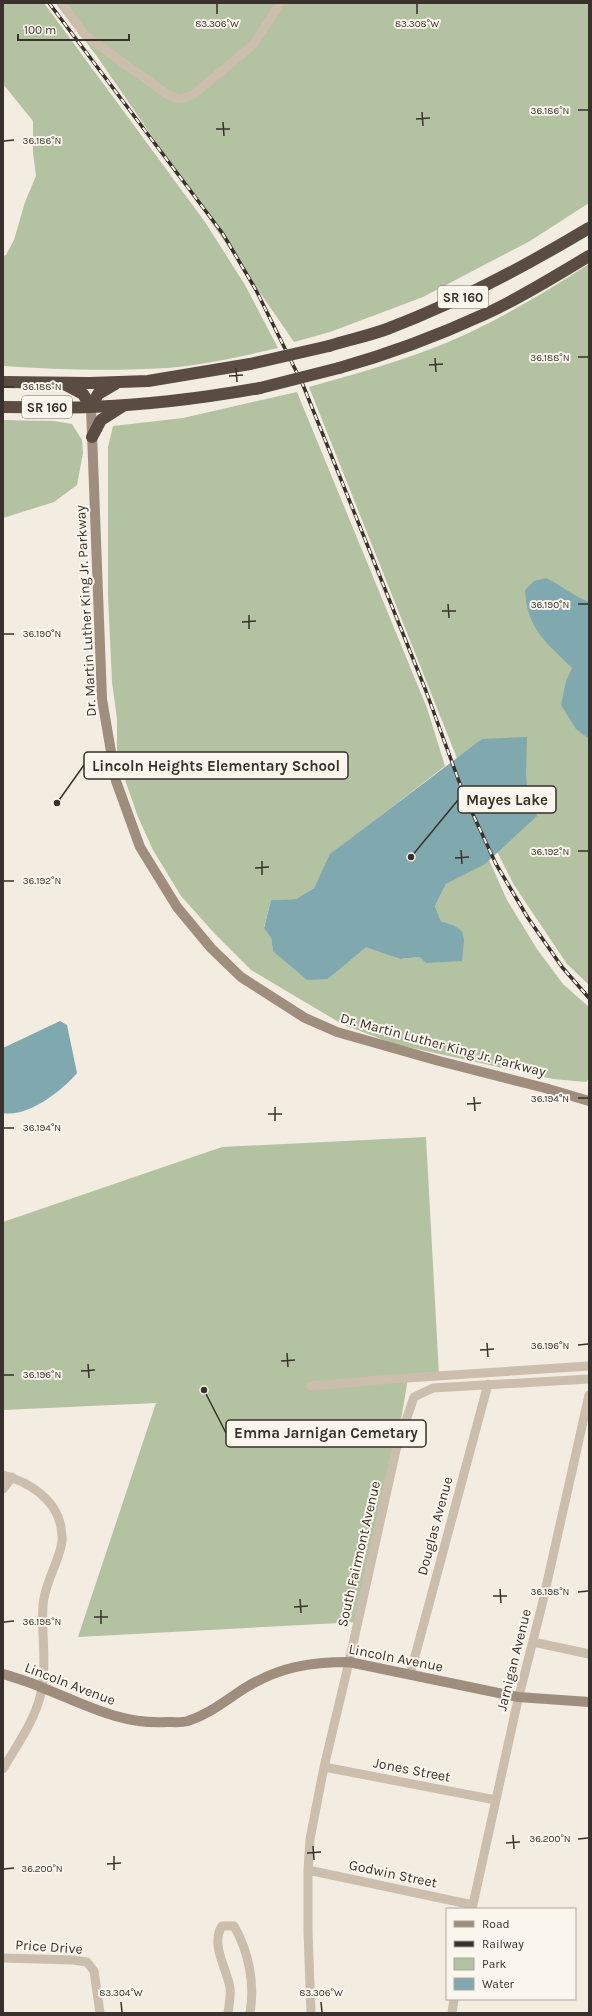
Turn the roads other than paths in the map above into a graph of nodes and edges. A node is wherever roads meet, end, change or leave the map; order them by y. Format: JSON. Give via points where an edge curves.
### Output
{"nodes":[{"id":1,"x":61,"y":3,"type":"edge"},
{"id":2,"x":280,"y":3,"type":"edge"},
{"id":3,"x":589,"y":228,"type":"edge"},
{"id":4,"x":589,"y":256,"type":"edge"},
{"id":5,"x":3,"y":382,"type":"edge"},
{"id":6,"x":118,"y":382,"type":"junction"},
{"id":7,"x":62,"y":383,"type":"junction"},
{"id":8,"x":125,"y":405,"type":"junction"},
{"id":9,"x":3,"y":407,"type":"edge"},
{"id":10,"x":91,"y":407,"type":"junction"},
{"id":11,"x":92,"y":437,"type":"junction"},
{"id":12,"x":589,"y":1101,"type":"edge"},
{"id":13,"x":589,"y":1366,"type":"edge"},
{"id":14,"x":589,"y":1379,"type":"edge"},
{"id":15,"x":488,"y":1384,"type":"junction"},
{"id":16,"x":311,"y":1386,"type":"dead end"},
{"id":17,"x":589,"y":1395,"type":"edge"},
{"id":18,"x":7,"y":1476,"type":"edge"},
{"id":19,"x":3,"y":1489,"type":"edge"},
{"id":20,"x":533,"y":1642,"type":"junction"},
{"id":21,"x":589,"y":1654,"type":"edge"},
{"id":22,"x":349,"y":1662,"type":"junction"},
{"id":23,"x":3,"y":1674,"type":"edge"},
{"id":24,"x":410,"y":1675,"type":"junction"},
{"id":25,"x":42,"y":1688,"type":"junction"},
{"id":26,"x":518,"y":1697,"type":"junction"},
{"id":27,"x":589,"y":1702,"type":"edge"},
{"id":28,"x":324,"y":1767,"type":"junction"},
{"id":29,"x":3,"y":1769,"type":"edge"},
{"id":30,"x":496,"y":1800,"type":"junction"},
{"id":31,"x":308,"y":1870,"type":"junction"},
{"id":32,"x":472,"y":1907,"type":"edge"},
{"id":33,"x":3,"y":1958,"type":"edge"},
{"id":34,"x":454,"y":2000,"type":"edge"},
{"id":35,"x":100,"y":2013,"type":"edge"},
{"id":36,"x":228,"y":2013,"type":"edge"},
{"id":37,"x":250,"y":2013,"type":"edge"},
{"id":38,"x":311,"y":2013,"type":"edge"},
{"id":39,"x":452,"y":2013,"type":"edge"}],
"edges":[{"from":1,"to":2,"type":"street","via":[[85,35],[97,45],[165,93],[174,98],[184,99],[194,94],[254,44]]},
{"from":3,"to":6,"type":"highway","number":"SR 160","bridge":true,"via":[[481,288],[386,329],[329,346],[250,364],[148,381]]},
{"from":4,"to":8,"type":"highway","number":"SR 160","bridge":true,"via":[[486,314],[389,354],[260,388],[171,402]]},
{"from":5,"to":7,"type":"highway","number":"SR 160"},
{"from":6,"to":7,"type":"highway","number":"SR 160"},
{"from":6,"to":10,"type":"highway","via":[[98,394]]},
{"from":7,"to":10,"type":"highway","via":[[83,394]]},
{"from":8,"to":10,"type":"highway","number":"SR 160"},
{"from":8,"to":11,"type":"highway","via":[[101,420]]},
{"from":9,"to":10,"type":"highway","number":"SR 160"},
{"from":10,"to":11,"type":"main road","name":"Dr. Martin Luther King Jr. Parkway"},
{"from":11,"to":12,"type":"main road","name":"Dr. Martin Luther King Jr. Parkway","via":[[102,699],[116,781],[140,847],[178,907],[211,948],[241,977],[305,1018],[352,1036]]},
{"from":13,"to":16,"type":"street"},
{"from":14,"to":15,"type":"street","name":"South Fairmont Avenue"},
{"from":15,"to":22,"type":"street","name":"South Fairmont Avenue","via":[[433,1388],[414,1397],[396,1450]]},
{"from":15,"to":24,"type":"street","name":"Douglas Avenue"},
{"from":17,"to":20,"type":"street","name":"Jarnigan Avenue"},
{"from":18,"to":19,"type":"street"},
{"from":18,"to":25,"type":"street","via":[[32,1486],[49,1502],[59,1518],[63,1540],[47,1580],[43,1606]]},
{"from":20,"to":21,"type":"street"},
{"from":20,"to":26,"type":"street","name":"Jarnigan Avenue"},
{"from":22,"to":24,"type":"main road","name":"Lincoln Avenue"},
{"from":22,"to":25,"type":"main road","name":"Lincoln Avenue","via":[[321,1662],[297,1666],[267,1676],[208,1713],[186,1721],[154,1723],[127,1720],[101,1713]]},
{"from":22,"to":28,"type":"street","name":"South Fairmont Avenue"},
{"from":23,"to":25,"type":"main road","name":"Lincoln Avenue"},
{"from":24,"to":26,"type":"main road","name":"Lincoln Avenue"},
{"from":25,"to":29,"type":"street","via":[[32,1722]]},
{"from":26,"to":27,"type":"main road","name":"Lincoln Avenue"},
{"from":26,"to":30,"type":"street","name":"Jarnigan Avenue"},
{"from":28,"to":30,"type":"street","name":"Jones Street"},
{"from":28,"to":31,"type":"street","name":"South Fairmont Avenue","via":[[310,1839]]},
{"from":30,"to":32,"type":"street","name":"Jarnigan Avenue"},
{"from":31,"to":32,"type":"street","name":"Godwin Street"},
{"from":31,"to":38,"type":"street","name":"South Fairmont Avenue"},
{"from":33,"to":35,"type":"street","name":"Price Drive","via":[[87,1962],[94,1971]]},
{"from":34,"to":39,"type":"street"},
{"from":36,"to":37,"type":"street","via":[[230,1989],[217,1943],[222,1926],[234,1926],[247,1954],[252,2004]]}]}
